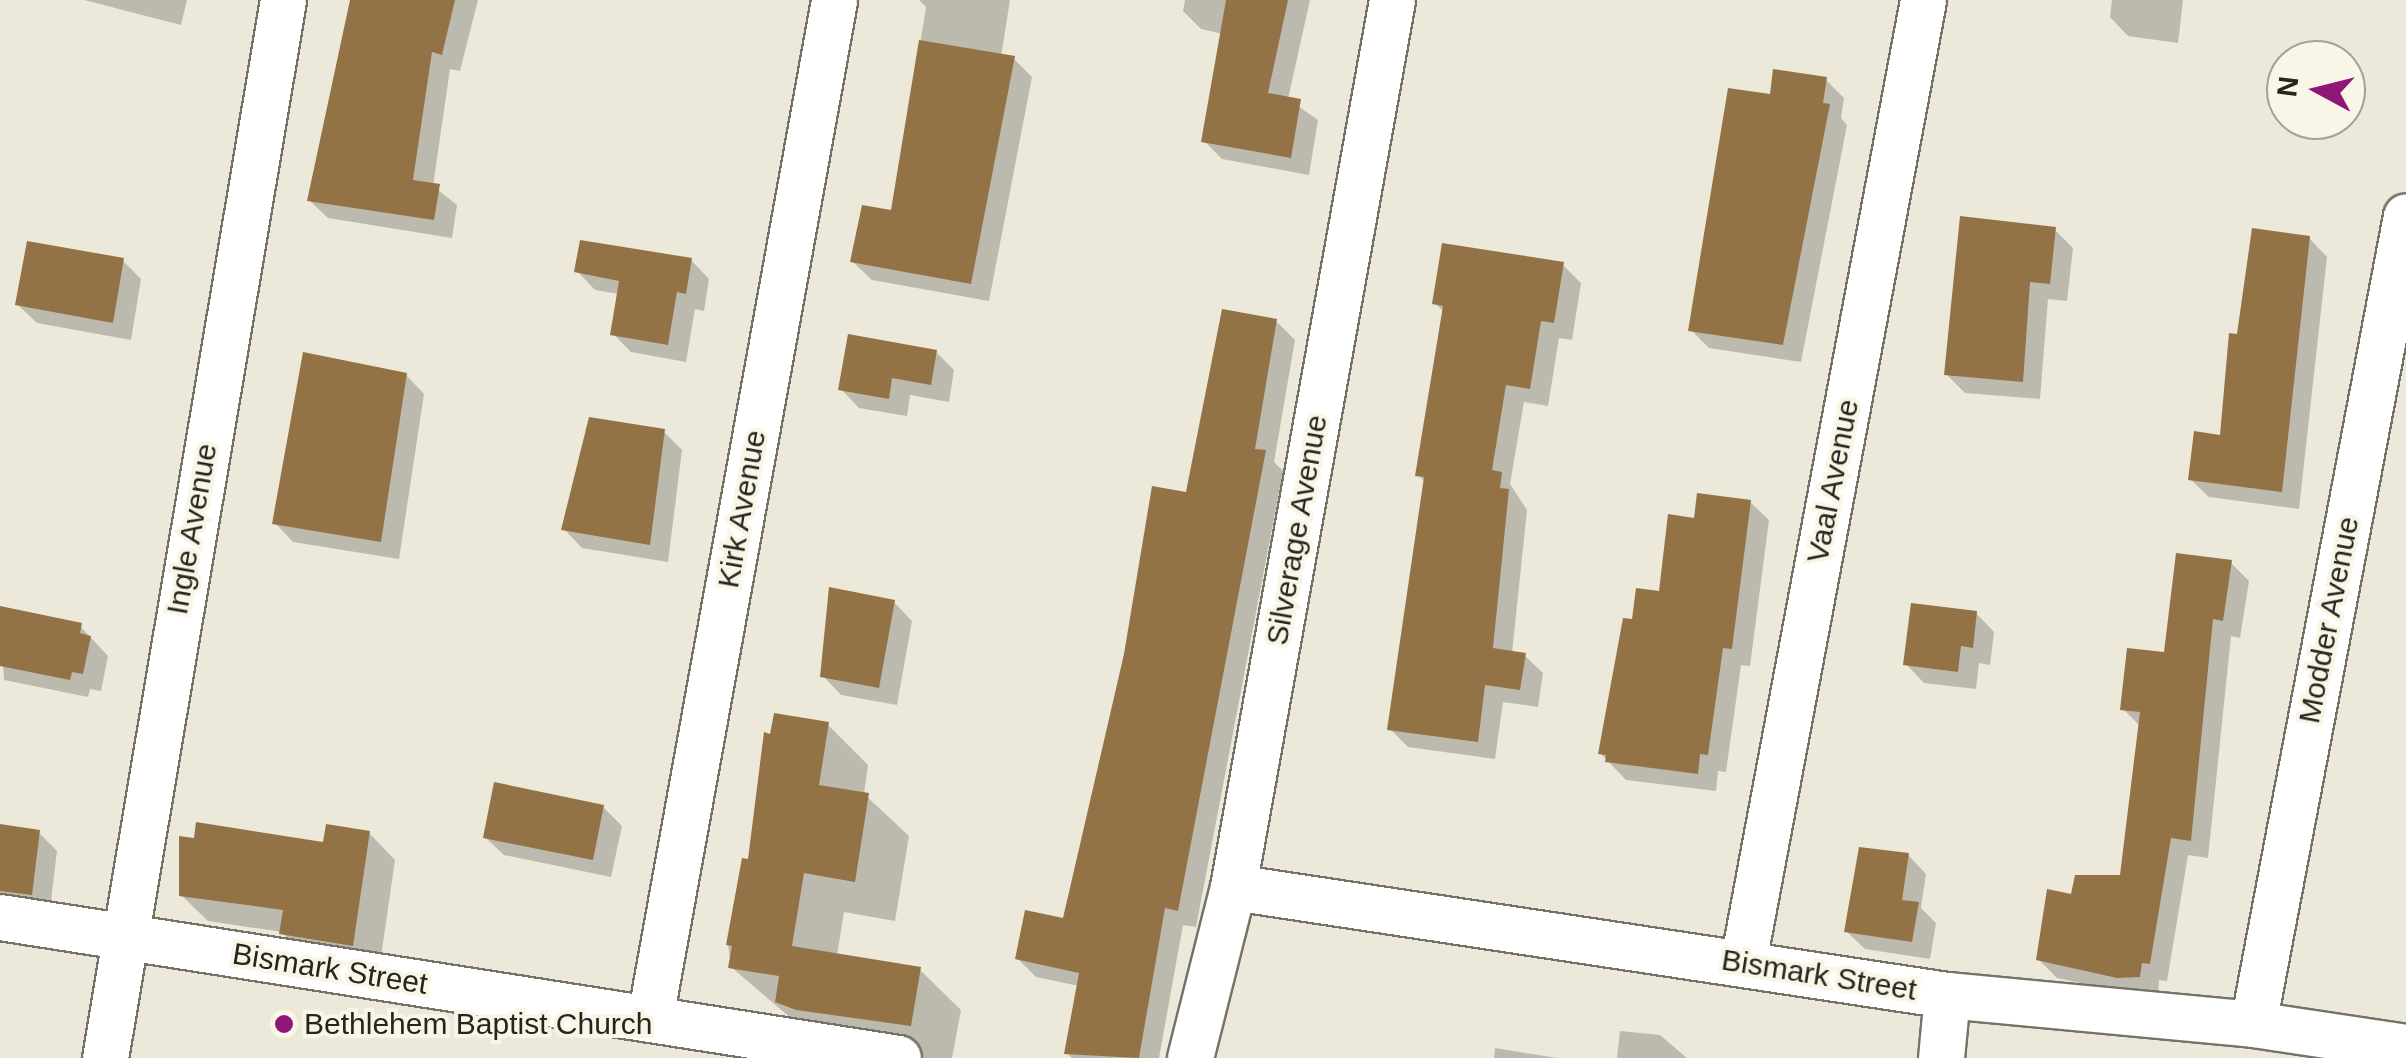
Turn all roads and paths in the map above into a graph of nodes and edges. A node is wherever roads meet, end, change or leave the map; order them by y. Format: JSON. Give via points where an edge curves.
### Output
{"nodes":[{"id":1,"x":282,"y":0,"type":"edge"},
{"id":2,"x":834,"y":0,"type":"edge"},
{"id":3,"x":1392,"y":0,"type":"edge"},
{"id":4,"x":1922,"y":0,"type":"edge"},
{"id":5,"x":2406,"y":216,"type":"edge"},
{"id":6,"x":1233,"y":887,"type":"junction"},
{"id":7,"x":0,"y":917,"type":"edge"},
{"id":8,"x":122,"y":938,"type":"junction"},
{"id":9,"x":1743,"y":962,"type":"junction"},
{"id":10,"x":1947,"y":995,"type":"junction"},
{"id":11,"x":650,"y":1018,"type":"junction"},
{"id":12,"x":2253,"y":1024,"type":"junction"},
{"id":13,"x":2406,"y":1047,"type":"edge"},
{"id":14,"x":105,"y":1058,"type":"edge"},
{"id":15,"x":898,"y":1058,"type":"edge"},
{"id":16,"x":1190,"y":1058,"type":"edge"},
{"id":17,"x":1940,"y":1058,"type":"edge"}],
"edges":[{"from":1,"to":8,"type":"street","name":"Ingle Avenue"},
{"from":2,"to":11,"type":"street","name":"Kirk Avenue"},
{"from":3,"to":6,"type":"street","name":"Silverage Avenue"},
{"from":4,"to":9,"type":"street","name":"Vaal Avenue"},
{"from":5,"to":12,"type":"street","name":"Modder Avenue"},
{"from":6,"to":9,"type":"street","name":"Bismark Street"},
{"from":6,"to":16,"type":"street","name":"Silverage Avenue"},
{"from":7,"to":8,"type":"street","name":"Bismark Street"},
{"from":8,"to":11,"type":"street","name":"Bismark Street"},
{"from":8,"to":14,"type":"street","name":"Ingle Avenue"},
{"from":9,"to":10,"type":"street","name":"Bismark Street"},
{"from":10,"to":12,"type":"street","name":"Bismark Street"},
{"from":10,"to":17,"type":"street"},
{"from":11,"to":15,"type":"street","name":"Bismark Street"},
{"from":12,"to":13,"type":"street","name":"Bismark Street"}]}
